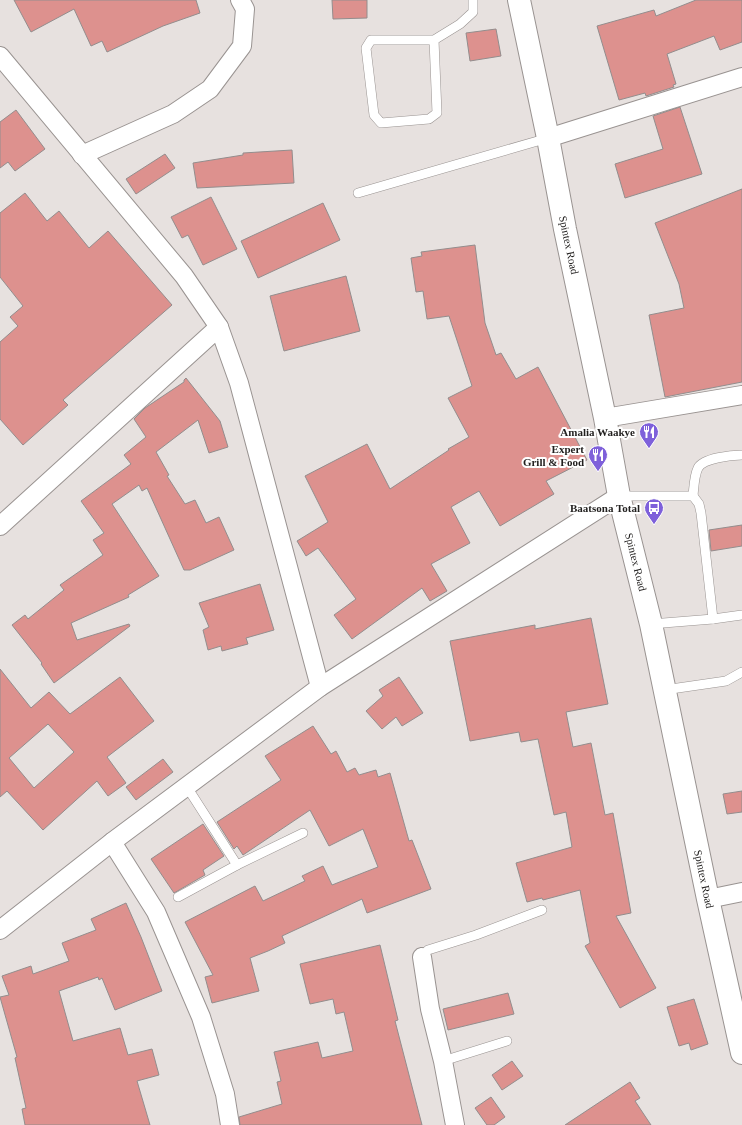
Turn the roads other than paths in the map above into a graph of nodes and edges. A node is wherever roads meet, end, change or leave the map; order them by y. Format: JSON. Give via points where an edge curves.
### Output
{"nodes":[{"id":1,"x":240,"y":0,"type":"edge"},
{"id":2,"x":473,"y":0,"type":"edge"},
{"id":3,"x":519,"y":0,"type":"edge"},
{"id":4,"x":434,"y":40,"type":"junction"},
{"id":5,"x":0,"y":56,"type":"edge"},
{"id":6,"x":742,"y":77,"type":"edge"},
{"id":7,"x":548,"y":138,"type":"junction"},
{"id":8,"x":82,"y":155,"type":"junction"},
{"id":9,"x":358,"y":194,"type":"dead end"},
{"id":10,"x":219,"y":328,"type":"junction"},
{"id":11,"x":742,"y":395,"type":"edge"},
{"id":12,"x":605,"y":418,"type":"junction"},
{"id":13,"x":742,"y":455,"type":"edge"},
{"id":14,"x":620,"y":496,"type":"junction"},
{"id":15,"x":693,"y":496,"type":"junction"},
{"id":16,"x":3,"y":517,"type":"edge"},
{"id":17,"x":742,"y":615,"type":"edge"},
{"id":18,"x":713,"y":619,"type":"junction"},
{"id":19,"x":651,"y":624,"type":"junction"},
{"id":20,"x":742,"y":672,"type":"edge"},
{"id":21,"x":320,"y":687,"type":"junction"},
{"id":22,"x":664,"y":690,"type":"junction"},
{"id":23,"x":186,"y":787,"type":"junction"},
{"id":24,"x":303,"y":833,"type":"dead end"},
{"id":25,"x":112,"y":842,"type":"junction"},
{"id":26,"x":237,"y":865,"type":"junction"},
{"id":27,"x":742,"y":892,"type":"edge"},
{"id":28,"x":178,"y":897,"type":"dead end"},
{"id":29,"x":708,"y":899,"type":"junction"},
{"id":30,"x":542,"y":910,"type":"dead end"},
{"id":31,"x":0,"y":930,"type":"edge"},
{"id":32,"x":422,"y":957,"type":"joint"},
{"id":33,"x":507,"y":1041,"type":"dead end"},
{"id":34,"x":742,"y":1053,"type":"edge"},
{"id":35,"x":443,"y":1061,"type":"junction"},
{"id":36,"x":230,"y":1125,"type":"edge"},
{"id":37,"x":455,"y":1125,"type":"edge"}],
"edges":[{"from":1,"to":8,"type":"street","via":[[244,9],[242,46],[210,89],[173,114]]},
{"from":2,"to":4,"type":"lane","via":[[473,12],[467,19]]},
{"from":3,"to":7,"type":"main road","name":"Spintex Road"},
{"from":4,"to":4,"type":"lane","via":[[371,40],[368,43],[366,48],[374,115],[381,123],[429,119],[437,113]]},
{"from":5,"to":8,"type":"street"},
{"from":6,"to":7,"type":"street"},
{"from":7,"to":9,"type":"lane"},
{"from":7,"to":12,"type":"main road","name":"Spintex Road"},
{"from":8,"to":10,"type":"street","via":[[184,276]]},
{"from":10,"to":16,"type":"street"},
{"from":10,"to":21,"type":"street","via":[[239,383]]},
{"from":11,"to":12,"type":"street"},
{"from":12,"to":14,"type":"main road","name":"Spintex Road"},
{"from":13,"to":15,"type":"lane","via":[[703,462],[698,467]]},
{"from":14,"to":15,"type":"lane"},
{"from":14,"to":19,"type":"main road","name":"Spintex Road"},
{"from":14,"to":21,"type":"street"},
{"from":15,"to":18,"type":"lane","via":[[699,504],[701,513]]},
{"from":17,"to":18,"type":"lane"},
{"from":18,"to":19,"type":"lane"},
{"from":19,"to":22,"type":"main road","name":"Spintex Road"},
{"from":20,"to":22,"type":"lane","via":[[726,681]]},
{"from":21,"to":23,"type":"street"},
{"from":22,"to":29,"type":"main road","name":"Spintex Road"},
{"from":23,"to":25,"type":"street"},
{"from":23,"to":26,"type":"lane"},
{"from":24,"to":26,"type":"lane"},
{"from":25,"to":31,"type":"street"},
{"from":25,"to":36,"type":"street","via":[[156,912],[201,1017],[225,1094]]},
{"from":26,"to":28,"type":"lane"},
{"from":27,"to":29,"type":"street"},
{"from":29,"to":34,"type":"main road","name":"Spintex Road"},
{"from":30,"to":32,"type":"lane","via":[[428,950]]},
{"from":32,"to":35,"type":"street","via":[[430,1009]]},
{"from":33,"to":35,"type":"lane"},
{"from":35,"to":37,"type":"street"}]}
